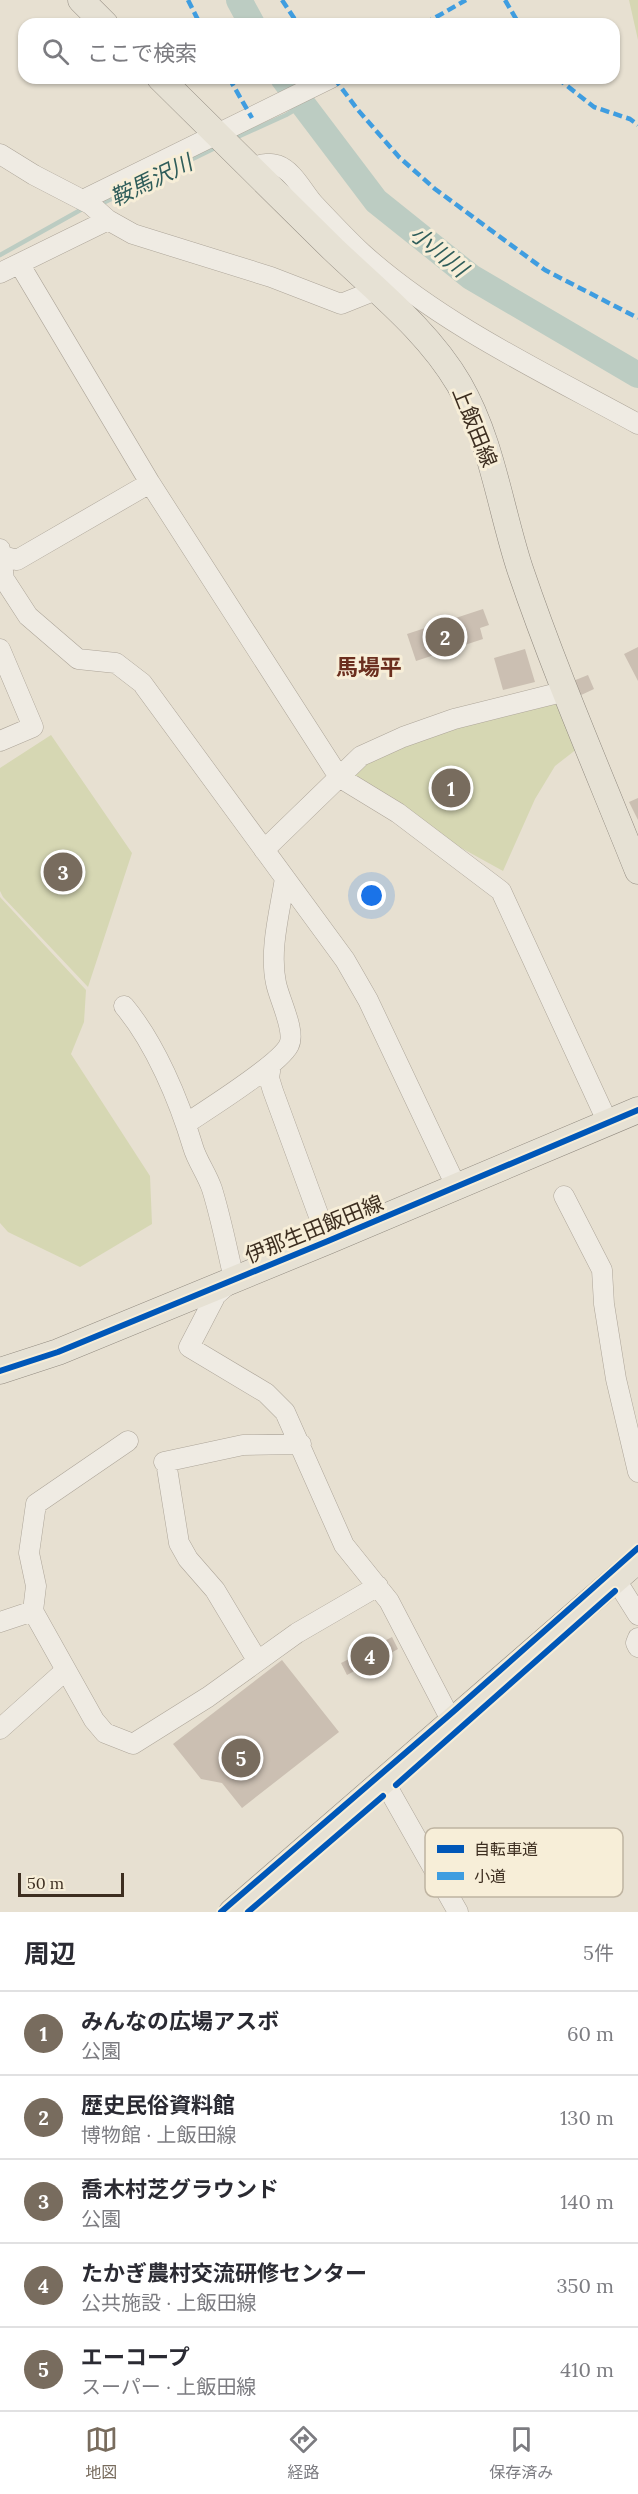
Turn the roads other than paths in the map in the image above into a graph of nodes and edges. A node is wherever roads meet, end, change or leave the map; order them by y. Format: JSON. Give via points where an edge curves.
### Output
{"nodes":[{"id":1,"x":81,"y":0,"type":"edge"},
{"id":2,"x":99,"y":18,"type":"edge"},
{"id":3,"x":166,"y":84,"type":"edge"},
{"id":4,"x":318,"y":84,"type":"edge"},
{"id":5,"x":218,"y":135,"type":"junction"},
{"id":6,"x":0,"y":154,"type":"edge"},
{"id":7,"x":246,"y":165,"type":"junction"},
{"id":8,"x":83,"y":200,"type":"junction"},
{"id":9,"x":108,"y":220,"type":"junction"},
{"id":10,"x":20,"y":265,"type":"junction"},
{"id":11,"x":0,"y":273,"type":"edge"},
{"id":12,"x":376,"y":290,"type":"junction"},
{"id":13,"x":638,"y":424,"type":"edge"},
{"id":14,"x":150,"y":483,"type":"junction"},
{"id":15,"x":1,"y":552,"type":"edge"},
{"id":16,"x":0,"y":649,"type":"edge"},
{"id":17,"x":566,"y":691,"type":"junction"},
{"id":18,"x":0,"y":741,"type":"edge"},
{"id":19,"x":339,"y":777,"type":"junction"},
{"id":20,"x":264,"y":850,"type":"junction"},
{"id":21,"x":638,"y":872,"type":"edge"},
{"id":22,"x":285,"y":878,"type":"junction"},
{"id":23,"x":124,"y":1006,"type":"dead end"},
{"id":24,"x":271,"y":1065,"type":"junction"},
{"id":25,"x":638,"y":1110,"type":"edge"},
{"id":26,"x":187,"y":1123,"type":"junction"},
{"id":27,"x":608,"y":1123,"type":"junction"},
{"id":28,"x":457,"y":1188,"type":"junction"},
{"id":29,"x":564,"y":1196,"type":"dead end"},
{"id":30,"x":328,"y":1241,"type":"junction"},
{"id":31,"x":234,"y":1279,"type":"junction"},
{"id":32,"x":0,"y":1371,"type":"edge"},
{"id":33,"x":128,"y":1441,"type":"dead end"},
{"id":34,"x":301,"y":1444,"type":"junction"},
{"id":35,"x":638,"y":1472,"type":"edge"},
{"id":36,"x":638,"y":1560,"type":"edge"},
{"id":37,"x":616,"y":1580,"type":"junction"},
{"id":38,"x":378,"y":1586,"type":"junction"},
{"id":39,"x":33,"y":1611,"type":"junction"},
{"id":40,"x":638,"y":1615,"type":"edge"},
{"id":41,"x":0,"y":1622,"type":"edge"},
{"id":42,"x":638,"y":1638,"type":"edge"},
{"id":43,"x":638,"y":1647,"type":"edge"},
{"id":44,"x":257,"y":1660,"type":"junction"},
{"id":45,"x":66,"y":1670,"type":"junction"},
{"id":46,"x":452,"y":1722,"type":"junction"},
{"id":47,"x":0,"y":1729,"type":"edge"},
{"id":48,"x":384,"y":1781,"type":"junction"},
{"id":49,"x":425,"y":1854,"type":"edge"},
{"id":50,"x":450,"y":1897,"type":"edge"},
{"id":51,"x":232,"y":1912,"type":"edge"},
{"id":52,"x":458,"y":1912,"type":"edge"}],
"edges":[{"from":1,"to":2,"type":"main road"},
{"from":3,"to":5,"type":"main road","name":"上飯田線"},
{"from":4,"to":5,"type":"street"},
{"from":5,"to":7,"type":"main road","name":"上飯田線"},
{"from":5,"to":8,"type":"street"},
{"from":6,"to":8,"type":"street"},
{"from":7,"to":12,"type":"main road","name":"上飯田線"},
{"from":7,"to":13,"type":"street","via":[[268,163],[286,170],[363,253],[425,302],[465,329]]},
{"from":8,"to":9,"type":"street"},
{"from":9,"to":10,"type":"street"},
{"from":9,"to":12,"type":"street","via":[[133,234],[271,276],[341,304]]},
{"from":10,"to":11,"type":"street"},
{"from":10,"to":14,"type":"street"},
{"from":12,"to":17,"type":"main road","name":"上飯田線","via":[[436,350],[472,409],[486,445],[519,566]]},
{"from":14,"to":15,"type":"street","via":[[17,560]]},
{"from":14,"to":19,"type":"street"},
{"from":15,"to":20,"type":"street","via":[[4,579],[28,616],[78,658],[116,663],[142,683]]},
{"from":16,"to":18,"type":"street","via":[[33,727]]},
{"from":17,"to":19,"type":"street","via":[[454,719],[403,737],[361,756]]},
{"from":17,"to":21,"type":"main road","name":"上飯田線"},
{"from":19,"to":20,"type":"street"},
{"from":19,"to":27,"type":"street","via":[[398,813],[501,891]]},
{"from":20,"to":22,"type":"street"},
{"from":22,"to":24,"type":"street","via":[[273,968],[292,1034],[289,1046]]},
{"from":22,"to":28,"type":"street","via":[[345,960],[368,1000]]},
{"from":23,"to":26,"type":"street","via":[[149,1044]]},
{"from":24,"to":26,"type":"street"},
{"from":24,"to":30,"type":"street","via":[[273,1091]]},
{"from":25,"to":27,"type":"main road","name":"伊那生田飯田線"},
{"from":26,"to":31,"type":"street","via":[[193,1149],[212,1189]]},
{"from":27,"to":28,"type":"main road","name":"伊那生田飯田線"},
{"from":28,"to":30,"type":"main road","name":"伊那生田飯田線"},
{"from":29,"to":35,"type":"street","via":[[602,1270],[616,1379]]},
{"from":30,"to":31,"type":"main road","name":"伊那生田飯田線"},
{"from":31,"to":32,"type":"main road","name":"伊那生田飯田線","via":[[58,1352]]},
{"from":31,"to":34,"type":"street","via":[[216,1295],[189,1347],[278,1403]]},
{"from":33,"to":39,"type":"street","via":[[36,1504],[29,1553],[36,1586]]},
{"from":34,"to":38,"type":"street","via":[[344,1545]]},
{"from":34,"to":44,"type":"street","via":[[243,1445],[165,1462],[179,1543],[215,1590]]},
{"from":36,"to":37,"type":"main road"},
{"from":37,"to":40,"type":"street"},
{"from":37,"to":46,"type":"main road"},
{"from":38,"to":44,"type":"street"},
{"from":38,"to":46,"type":"street"},
{"from":39,"to":41,"type":"street"},
{"from":39,"to":45,"type":"street"},
{"from":42,"to":43,"type":"street"},
{"from":44,"to":45,"type":"street","via":[[208,1697],[133,1744],[105,1734]]},
{"from":45,"to":47,"type":"street"},
{"from":46,"to":48,"type":"main road"},
{"from":48,"to":49,"type":"street"},
{"from":48,"to":51,"type":"main road"},
{"from":50,"to":52,"type":"street"}]}
